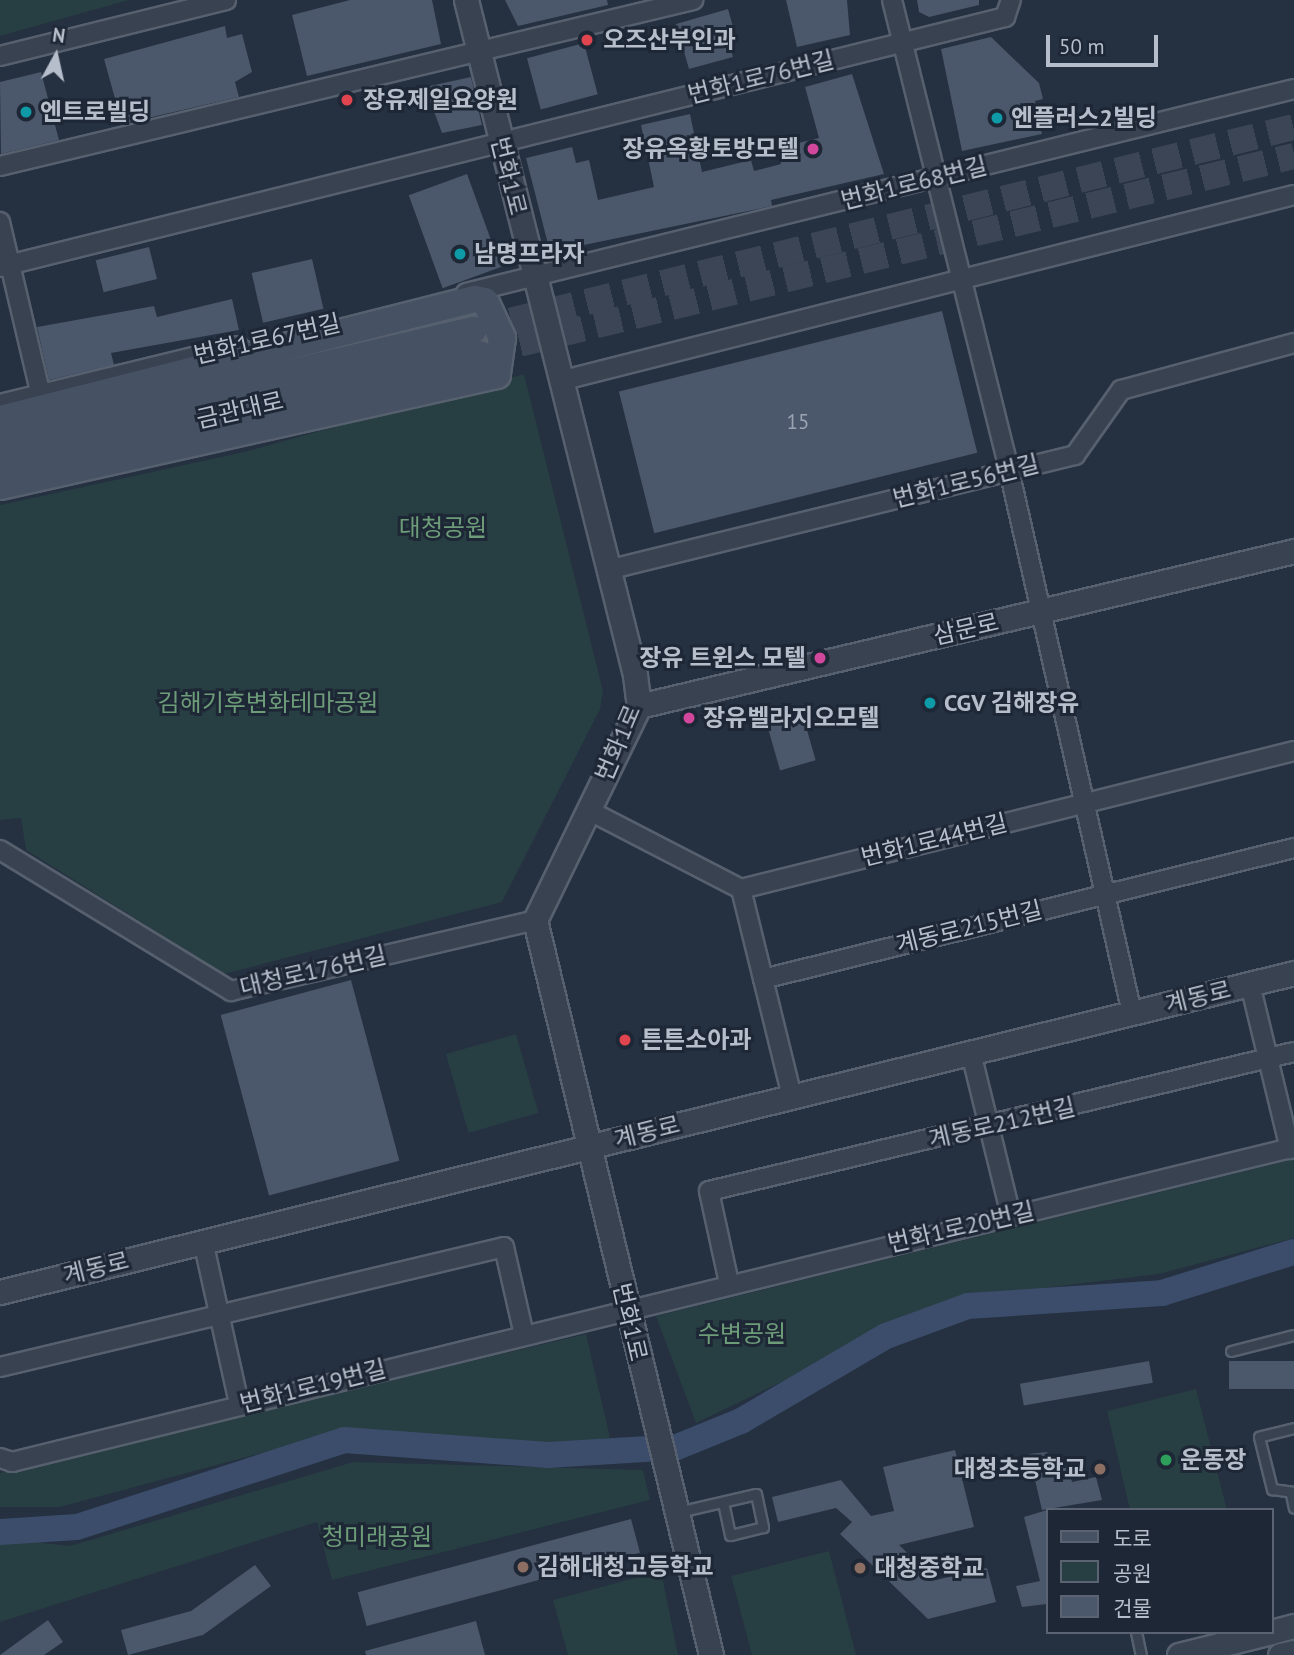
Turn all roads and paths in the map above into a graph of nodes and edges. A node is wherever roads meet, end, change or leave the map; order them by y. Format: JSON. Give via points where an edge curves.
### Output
{"nodes":[{"id":1,"x":226,"y":0,"type":"edge"},
{"id":2,"x":466,"y":0,"type":"edge"},
{"id":3,"x":693,"y":0,"type":"edge"},
{"id":4,"x":892,"y":0,"type":"edge"},
{"id":5,"x":1011,"y":0,"type":"edge"},
{"id":6,"x":903,"y":42,"type":"junction"},
{"id":7,"x":478,"y":53,"type":"junction"},
{"id":8,"x":0,"y":56,"type":"edge"},
{"id":9,"x":1294,"y":89,"type":"edge"},
{"id":10,"x":500,"y":141,"type":"junction"},
{"id":11,"x":0,"y":166,"type":"edge"},
{"id":12,"x":937,"y":177,"type":"junction"},
{"id":13,"x":1294,"y":195,"type":"edge"},
{"id":14,"x":0,"y":222,"type":"edge"},
{"id":15,"x":5,"y":266,"type":"edge"},
{"id":16,"x":534,"y":277,"type":"junction"},
{"id":17,"x":962,"y":279,"type":"junction"},
{"id":18,"x":1294,"y":343,"type":"edge"},
{"id":19,"x":560,"y":381,"type":"junction"},
{"id":20,"x":41,"y":395,"type":"junction"},
{"id":21,"x":0,"y":404,"type":"edge"},
{"id":22,"x":0,"y":419,"type":"edge"},
{"id":23,"x":0,"y":439,"type":"edge"},
{"id":24,"x":54,"y":453,"type":"junction"},
{"id":25,"x":0,"y":466,"type":"edge"},
{"id":26,"x":1009,"y":470,"type":"junction"},
{"id":27,"x":0,"y":475,"type":"edge"},
{"id":28,"x":0,"y":486,"type":"edge"},
{"id":29,"x":1294,"y":551,"type":"edge"},
{"id":30,"x":607,"y":570,"type":"junction"},
{"id":31,"x":1041,"y":611,"type":"junction"},
{"id":32,"x":639,"y":706,"type":"junction"},
{"id":33,"x":1294,"y":751,"type":"edge"},
{"id":34,"x":1083,"y":803,"type":"junction"},
{"id":35,"x":588,"y":810,"type":"junction"},
{"id":36,"x":1294,"y":848,"type":"edge"},
{"id":37,"x":0,"y":850,"type":"edge"},
{"id":38,"x":741,"y":889,"type":"junction"},
{"id":39,"x":1105,"y":893,"type":"junction"},
{"id":40,"x":535,"y":920,"type":"junction"},
{"id":41,"x":1294,"y":973,"type":"edge"},
{"id":42,"x":762,"y":979,"type":"junction"},
{"id":43,"x":1250,"y":984,"type":"junction"},
{"id":44,"x":1132,"y":1013,"type":"junction"},
{"id":45,"x":1294,"y":1052,"type":"edge"},
{"id":46,"x":971,"y":1053,"type":"junction"},
{"id":47,"x":1268,"y":1058,"type":"junction"},
{"id":48,"x":792,"y":1097,"type":"junction"},
{"id":49,"x":989,"y":1126,"type":"junction"},
{"id":50,"x":587,"y":1147,"type":"junction"},
{"id":51,"x":1292,"y":1148,"type":"edge"},
{"id":52,"x":1011,"y":1216,"type":"junction"},
{"id":53,"x":203,"y":1241,"type":"junction"},
{"id":54,"x":729,"y":1283,"type":"junction"},
{"id":55,"x":0,"y":1292,"type":"edge"},
{"id":56,"x":628,"y":1308,"type":"junction"},
{"id":57,"x":220,"y":1315,"type":"junction"},
{"id":58,"x":524,"y":1335,"type":"junction"},
{"id":59,"x":1294,"y":1335,"type":"edge"},
{"id":60,"x":1231,"y":1351,"type":"dead end"},
{"id":61,"x":0,"y":1367,"type":"edge"},
{"id":62,"x":239,"y":1404,"type":"junction"},
{"id":63,"x":1294,"y":1428,"type":"edge"},
{"id":64,"x":0,"y":1458,"type":"edge"},
{"id":65,"x":1292,"y":1493,"type":"edge"},
{"id":66,"x":723,"y":1503,"type":"junction"},
{"id":67,"x":1294,"y":1508,"type":"edge"},
{"id":68,"x":675,"y":1509,"type":"junction"},
{"id":69,"x":1294,"y":1626,"type":"edge"},
{"id":70,"x":1273,"y":1631,"type":"edge"},
{"id":71,"x":1136,"y":1634,"type":"edge"},
{"id":72,"x":1263,"y":1634,"type":"edge"},
{"id":73,"x":1294,"y":1651,"type":"edge"},
{"id":74,"x":712,"y":1655,"type":"edge"},
{"id":75,"x":1141,"y":1655,"type":"edge"},
{"id":76,"x":1179,"y":1655,"type":"edge"},
{"id":77,"x":1280,"y":1655,"type":"edge"}],
"edges":[{"from":1,"to":8,"type":"street"},
{"from":2,"to":7,"type":"street","name":"번화1로"},
{"from":3,"to":7,"type":"street"},
{"from":4,"to":6,"type":"street"},
{"from":5,"to":6,"type":"street","name":"번화1로76번길","via":[[1005,17]]},
{"from":6,"to":10,"type":"street","name":"번화1로76번길"},
{"from":6,"to":12,"type":"street"},
{"from":7,"to":10,"type":"street","name":"번화1로"},
{"from":7,"to":11,"type":"street"},
{"from":9,"to":12,"type":"street","name":"번화1로68번길"},
{"from":10,"to":15,"type":"street","name":"번화1로76번길"},
{"from":10,"to":16,"type":"street","name":"번화1로"},
{"from":12,"to":16,"type":"street","name":"번화1로68번길"},
{"from":12,"to":17,"type":"street"},
{"from":13,"to":17,"type":"street"},
{"from":14,"to":15,"type":"street"},
{"from":15,"to":20,"type":"street"},
{"from":16,"to":19,"type":"street","name":"번화1로"},
{"from":16,"to":20,"type":"street","name":"번화1로67번길"},
{"from":17,"to":19,"type":"street"},
{"from":17,"to":26,"type":"street"},
{"from":18,"to":26,"type":"street","name":"번화1로56번길","via":[[1121,390],[1075,455]]},
{"from":19,"to":30,"type":"street","name":"번화1로"},
{"from":20,"to":21,"type":"street","name":"번화1로67번길"},
{"from":22,"to":28,"type":"main road","via":[[475,299],[485,301],[502,338],[497,374]]},
{"from":23,"to":24,"type":"main road","name":"금관대로","via":[[477,342]]},
{"from":24,"to":25,"type":"main road","name":"금관대로"},
{"from":24,"to":27,"type":"main road"},
{"from":26,"to":30,"type":"street","name":"번화1로56번길"},
{"from":26,"to":31,"type":"street"},
{"from":29,"to":31,"type":"street","name":"삼문로"},
{"from":30,"to":32,"type":"street","name":"번화1로"},
{"from":31,"to":32,"type":"street","name":"삼문로"},
{"from":31,"to":34,"type":"street"},
{"from":32,"to":35,"type":"street","name":"번화1로"},
{"from":33,"to":34,"type":"street","name":"번화1로44번길"},
{"from":34,"to":38,"type":"street","name":"번화1로44번길"},
{"from":34,"to":39,"type":"street"},
{"from":35,"to":38,"type":"street"},
{"from":35,"to":40,"type":"street","name":"번화1로"},
{"from":36,"to":39,"type":"street","name":"계동로215번길"},
{"from":37,"to":40,"type":"street","name":"대청로176번길","via":[[230,991]]},
{"from":38,"to":42,"type":"street"},
{"from":39,"to":42,"type":"street","name":"계동로215번길"},
{"from":39,"to":44,"type":"street"},
{"from":40,"to":50,"type":"street","name":"번화1로"},
{"from":41,"to":43,"type":"street","name":"계동로"},
{"from":42,"to":48,"type":"street"},
{"from":43,"to":44,"type":"street","name":"계동로"},
{"from":43,"to":47,"type":"street"},
{"from":44,"to":46,"type":"street","name":"계동로"},
{"from":45,"to":47,"type":"street","name":"계동로212번길"},
{"from":46,"to":48,"type":"street","name":"계동로"},
{"from":46,"to":49,"type":"street"},
{"from":47,"to":49,"type":"street","name":"계동로212번길"},
{"from":47,"to":51,"type":"street"},
{"from":48,"to":50,"type":"street","name":"계동로"},
{"from":49,"to":52,"type":"street"},
{"from":49,"to":54,"type":"street","name":"계동로212번길","via":[[709,1191]]},
{"from":50,"to":53,"type":"street","name":"계동로"},
{"from":50,"to":56,"type":"street","name":"번화1로"},
{"from":51,"to":52,"type":"street","name":"번화1로20번길"},
{"from":52,"to":54,"type":"street","name":"번화1로20번길"},
{"from":53,"to":55,"type":"street","name":"계동로"},
{"from":53,"to":57,"type":"street"},
{"from":54,"to":56,"type":"street","name":"번화1로20번길"},
{"from":56,"to":58,"type":"street","name":"번화1로19번길"},
{"from":56,"to":68,"type":"street","name":"번화1로"},
{"from":57,"to":58,"type":"street","via":[[504,1247]]},
{"from":57,"to":61,"type":"street"},
{"from":57,"to":62,"type":"street"},
{"from":58,"to":62,"type":"street","name":"번화1로19번길"},
{"from":59,"to":60,"type":"lane"},
{"from":62,"to":64,"type":"street","name":"번화1로19번길","via":[[12,1462]]},
{"from":63,"to":65,"type":"lane","via":[[1259,1437],[1272,1489]]},
{"from":65,"to":67,"type":"lane"},
{"from":66,"to":66,"type":"lane","via":[[756,1494],[763,1527],[730,1535]]},
{"from":66,"to":68,"type":"lane"},
{"from":68,"to":74,"type":"street"},
{"from":69,"to":70,"type":"street"},
{"from":71,"to":75,"type":"lane"},
{"from":72,"to":76,"type":"street"},
{"from":73,"to":77,"type":"street"}]}
